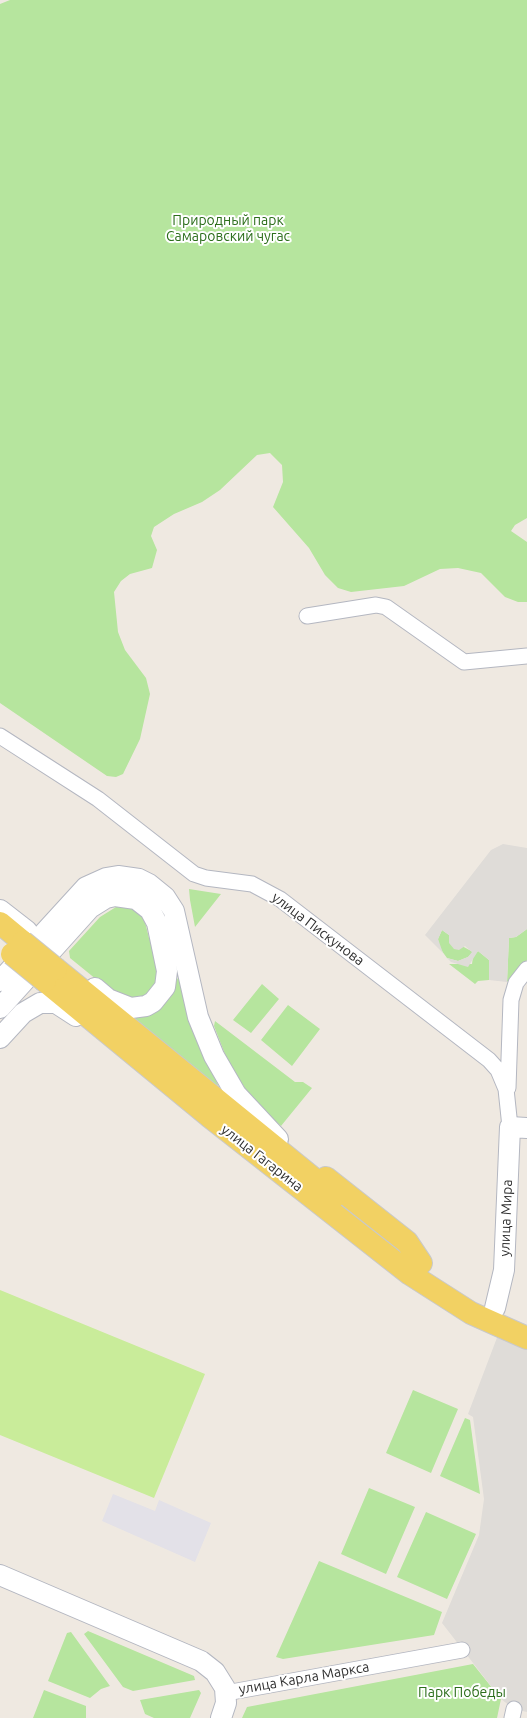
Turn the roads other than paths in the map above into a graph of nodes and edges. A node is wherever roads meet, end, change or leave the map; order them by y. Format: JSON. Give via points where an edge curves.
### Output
{"nodes":[{"id":1,"x":307,"y":616,"type":"dead end"},
{"id":2,"x":527,"y":656,"type":"edge"},
{"id":3,"x":0,"y":736,"type":"edge"},
{"id":4,"x":0,"y":910,"type":"edge"},
{"id":5,"x":0,"y":922,"type":"edge"},
{"id":6,"x":30,"y":963,"type":"edge"},
{"id":7,"x":527,"y":969,"type":"edge"},
{"id":8,"x":0,"y":1008,"type":"edge"},
{"id":9,"x":88,"y":1026,"type":"junction"},
{"id":10,"x":0,"y":1038,"type":"edge"},
{"id":11,"x":510,"y":1043,"type":"junction"},
{"id":12,"x":126,"y":1048,"type":"junction"},
{"id":13,"x":483,"y":1055,"type":"junction"},
{"id":14,"x":508,"y":1096,"type":"junction"},
{"id":15,"x":214,"y":1110,"type":"junction"},
{"id":16,"x":518,"y":1127,"type":"edge"},
{"id":17,"x":282,"y":1142,"type":"junction"},
{"id":18,"x":332,"y":1194,"type":"junction"},
{"id":19,"x":421,"y":1263,"type":"junction"},
{"id":20,"x":492,"y":1315,"type":"junction"},
{"id":21,"x":527,"y":1322,"type":"edge"},
{"id":22,"x":527,"y":1338,"type":"edge"},
{"id":23,"x":0,"y":1575,"type":"edge"},
{"id":24,"x":462,"y":1650,"type":"dead end"},
{"id":25,"x":223,"y":1685,"type":"junction"},
{"id":26,"x":221,"y":1718,"type":"edge"}],
"edges":[{"from":1,"to":2,"type":"street","via":[[376,605],[386,607],[464,662]]},
{"from":3,"to":13,"type":"street","name":"улица Пискунова","via":[[98,799],[194,874],[245,882],[270,892]]},
{"from":4,"to":6,"type":"main road"},
{"from":5,"to":6,"type":"main road","name":"улица Гагарина"},
{"from":6,"to":6,"type":"main road","via":[[131,1008],[146,1006],[160,995],[168,979],[154,916],[145,904],[129,896],[106,898],[90,908]]},
{"from":6,"to":8,"type":"main road"},
{"from":6,"to":12,"type":"main road","name":"улица Гагарина"},
{"from":6,"to":15,"type":"main road","name":"улица Гагарина"},
{"from":6,"to":17,"type":"main road","via":[[76,897],[96,881],[123,876],[149,884],[165,897],[174,910],[198,1017],[214,1056],[236,1094]]},
{"from":7,"to":11,"type":"street","via":[[513,990]]},
{"from":9,"to":10,"type":"main road","via":[[60,1005],[45,1002],[28,1009]]},
{"from":9,"to":12,"type":"main road"},
{"from":9,"to":15,"type":"main road","via":[[168,1091]]},
{"from":11,"to":13,"type":"street","via":[[500,1055]]},
{"from":11,"to":14,"type":"street"},
{"from":12,"to":15,"type":"main road","name":"улица Гагарина"},
{"from":13,"to":14,"type":"street","name":"улица Пискунова","via":[[498,1070]]},
{"from":14,"to":16,"type":"street","name":"улица Пискунова"},
{"from":15,"to":17,"type":"main road"},
{"from":15,"to":18,"type":"main road","name":"улица Гагарина"},
{"from":15,"to":20,"type":"main road","name":"улица Гагарина","via":[[410,1274],[454,1304]]},
{"from":16,"to":20,"type":"main road","name":"улица Мира","via":[[504,1270]]},
{"from":17,"to":18,"type":"main road"},
{"from":17,"to":19,"type":"main road","via":[[407,1242]]},
{"from":18,"to":19,"type":"main road","name":"улица Гагарина"},
{"from":19,"to":20,"type":"main road","name":"улица Гагарина"},
{"from":20,"to":21,"type":"main road"},
{"from":20,"to":22,"type":"main road"},
{"from":23,"to":25,"type":"main road","name":"улица Карла Маркса","via":[[201,1661]]},
{"from":24,"to":25,"type":"street","name":"улица Карла Маркса"},
{"from":25,"to":26,"type":"main road","via":[[226,1703]]}]}
